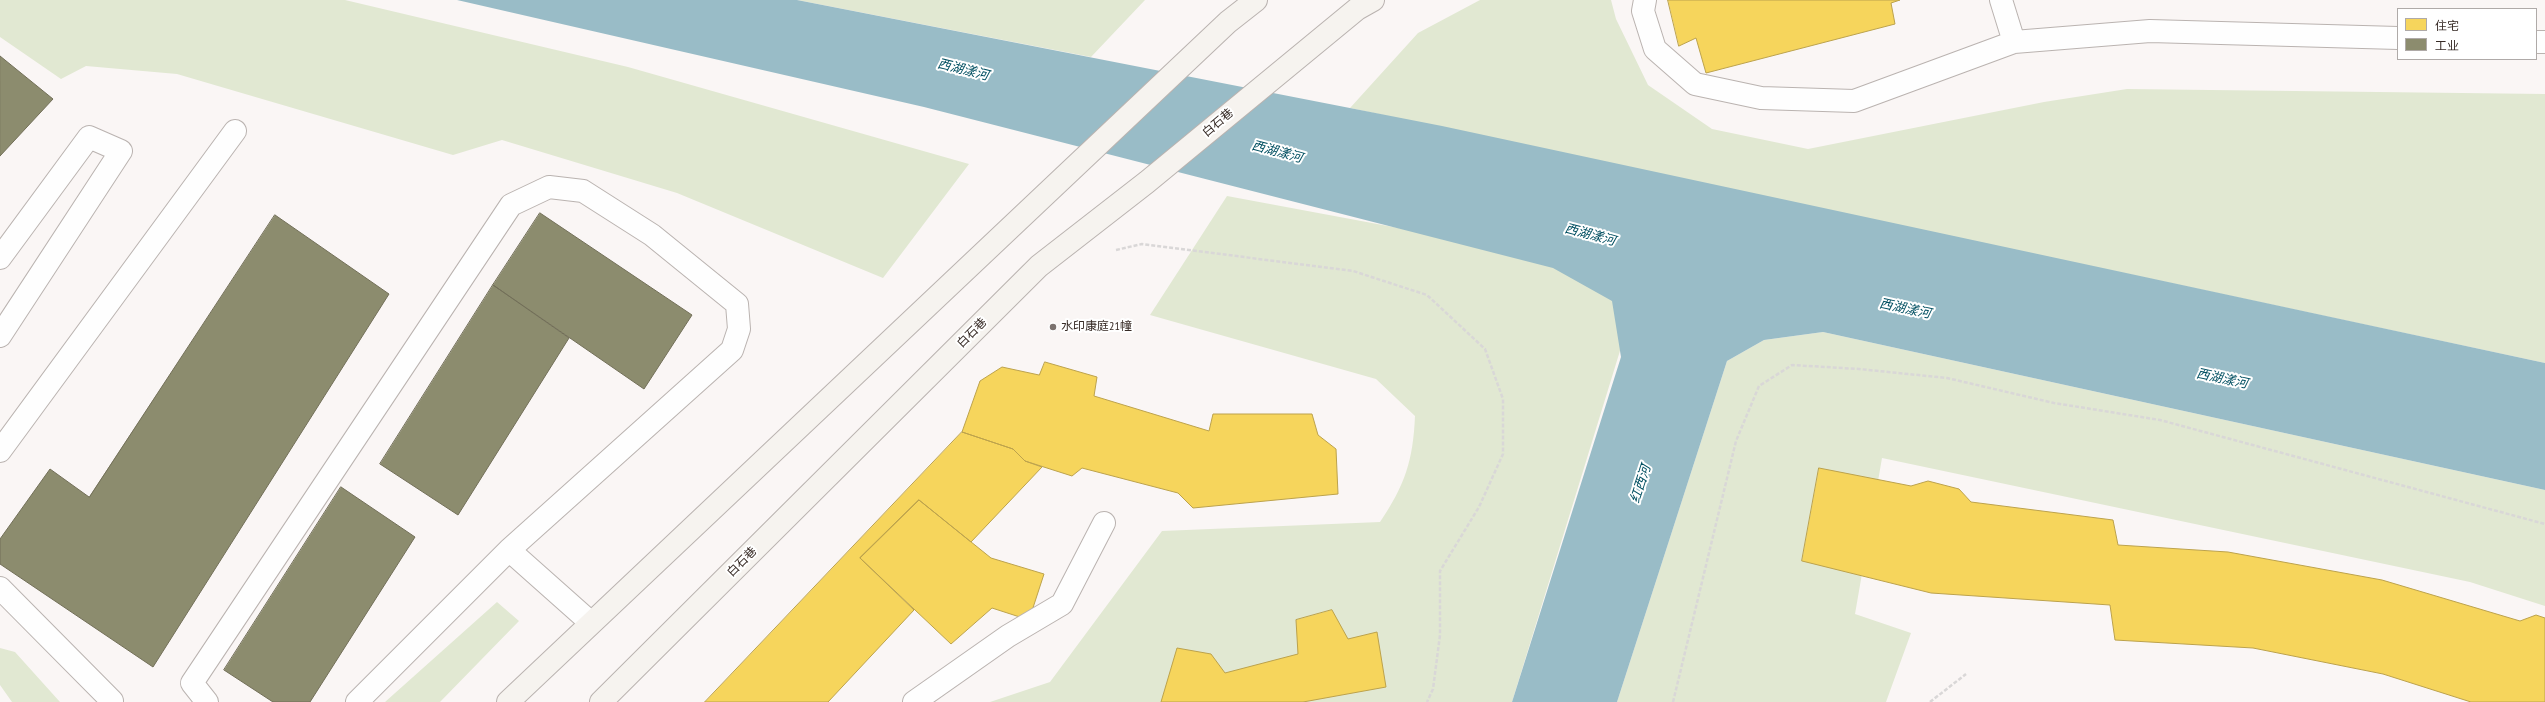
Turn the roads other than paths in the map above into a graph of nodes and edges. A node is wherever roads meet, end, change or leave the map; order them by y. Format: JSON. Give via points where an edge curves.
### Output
{"nodes":[{"id":1,"x":1256,"y":0,"type":"edge"},
{"id":2,"x":1645,"y":0,"type":"edge"},
{"id":3,"x":2001,"y":0,"type":"edge"},
{"id":4,"x":1365,"y":4,"type":"edge"},
{"id":5,"x":2397,"y":38,"type":"edge"},
{"id":6,"x":2014,"y":42,"type":"junction"},
{"id":7,"x":235,"y":131,"type":"dead end"},
{"id":8,"x":0,"y":258,"type":"edge"},
{"id":9,"x":0,"y":336,"type":"edge"},
{"id":10,"x":0,"y":451,"type":"edge"},
{"id":11,"x":1104,"y":523,"type":"dead end"},
{"id":12,"x":509,"y":550,"type":"junction"},
{"id":13,"x":0,"y":588,"type":"edge"},
{"id":14,"x":590,"y":622,"type":"junction"},
{"id":15,"x":112,"y":701,"type":"dead end"},
{"id":16,"x":207,"y":702,"type":"edge"},
{"id":17,"x":357,"y":702,"type":"edge"},
{"id":18,"x":508,"y":702,"type":"edge"},
{"id":19,"x":601,"y":702,"type":"edge"},
{"id":20,"x":914,"y":702,"type":"edge"}],
"edges":[{"from":1,"to":14,"type":"main road","via":[[1228,22]]},
{"from":2,"to":6,"type":"lane","via":[[1642,11],[1655,48],[1695,84],[1761,98],[1854,101]]},
{"from":3,"to":6,"type":"lane"},
{"from":4,"to":19,"type":"main road","name":"白石巷","via":[[1147,182],[1039,266]]},
{"from":5,"to":6,"type":"lane","via":[[2150,31]]},
{"from":7,"to":10,"type":"lane"},
{"from":8,"to":9,"type":"lane","via":[[89,137],[121,151]]},
{"from":11,"to":20,"type":"lane","via":[[1062,604],[1008,636]]},
{"from":12,"to":14,"type":"lane"},
{"from":12,"to":16,"type":"lane","via":[[732,350],[739,329],[738,304],[652,235],[583,191],[549,187],[512,205],[192,683]]},
{"from":12,"to":17,"type":"lane"},
{"from":13,"to":15,"type":"lane"},
{"from":14,"to":18,"type":"main road"}]}
